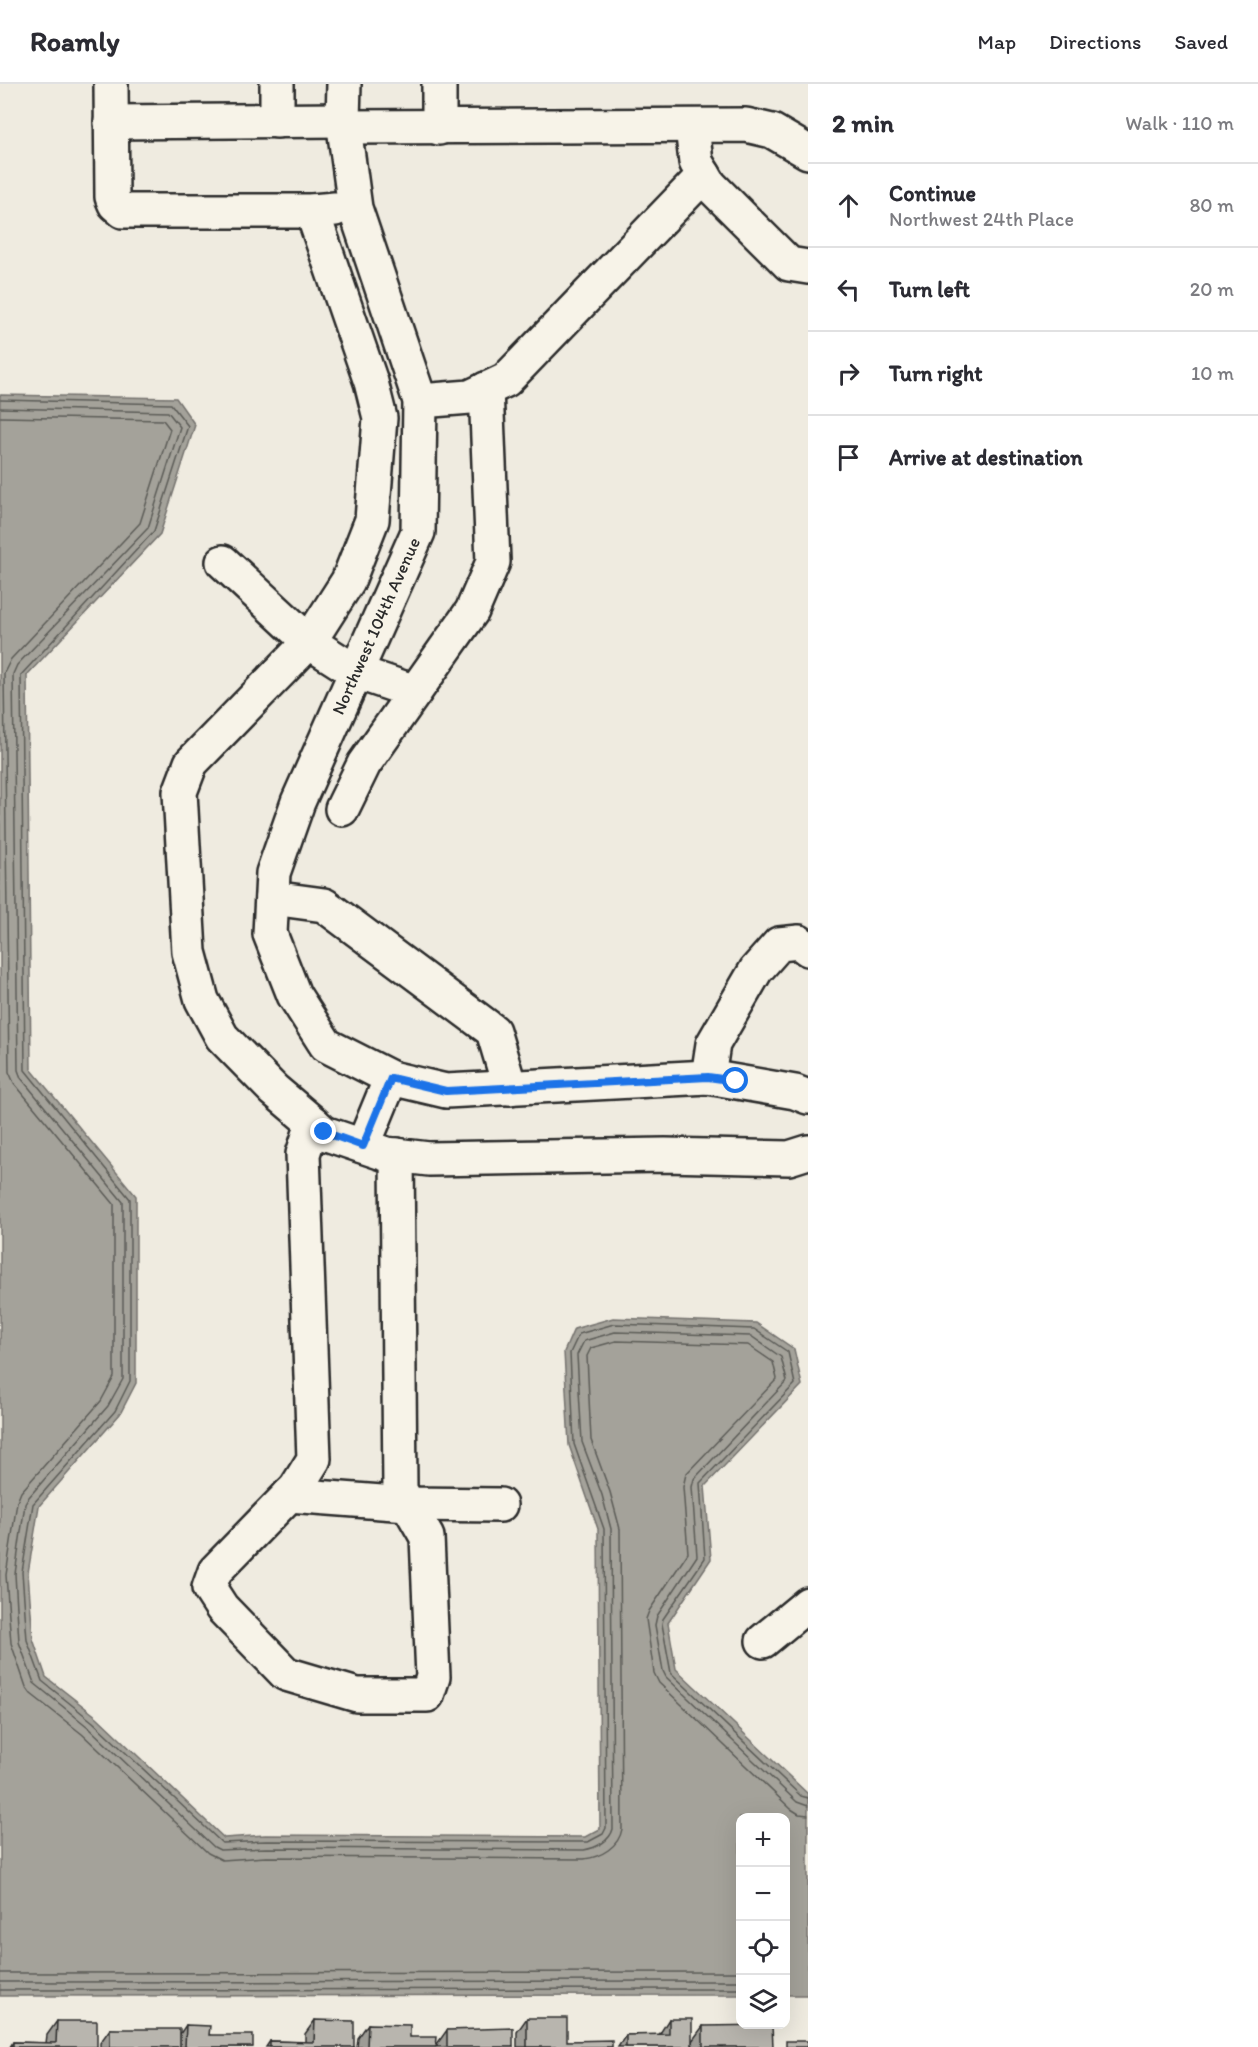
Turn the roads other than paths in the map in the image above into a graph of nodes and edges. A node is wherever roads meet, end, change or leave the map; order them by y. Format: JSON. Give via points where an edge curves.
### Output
{"nodes":[{"id":1,"x":111,"y":84,"type":"edge"},
{"id":2,"x":277,"y":84,"type":"edge"},
{"id":3,"x":344,"y":84,"type":"edge"},
{"id":4,"x":439,"y":84,"type":"edge"},
{"id":5,"x":277,"y":121,"type":"junction"},
{"id":6,"x":111,"y":122,"type":"junction"},
{"id":7,"x":344,"y":124,"type":"junction"},
{"id":8,"x":692,"y":126,"type":"junction"},
{"id":9,"x":439,"y":128,"type":"junction"},
{"id":10,"x":808,"y":152,"type":"edge"},
{"id":11,"x":704,"y":175,"type":"junction"},
{"id":12,"x":355,"y":208,"type":"junction"},
{"id":13,"x":312,"y":212,"type":"junction"},
{"id":14,"x":808,"y":267,"type":"edge"},
{"id":15,"x":486,"y":389,"type":"junction"},
{"id":16,"x":420,"y":401,"type":"junction"},
{"id":17,"x":223,"y":562,"type":"dead end"},
{"id":18,"x":309,"y":642,"type":"junction"},
{"id":19,"x":356,"y":672,"type":"junction"},
{"id":20,"x":415,"y":692,"type":"junction"},
{"id":21,"x":342,"y":809,"type":"dead end"},
{"id":22,"x":272,"y":898,"type":"junction"},
{"id":23,"x":808,"y":949,"type":"edge"},
{"id":24,"x":708,"y":1077,"type":"junction"},
{"id":25,"x":391,"y":1078,"type":"junction"},
{"id":26,"x":510,"y":1088,"type":"junction"},
{"id":27,"x":808,"y":1097,"type":"edge"},
{"id":28,"x":313,"y":1123,"type":"junction"},
{"id":29,"x":363,"y":1146,"type":"junction"},
{"id":30,"x":806,"y":1154,"type":"edge"},
{"id":31,"x":397,"y":1155,"type":"junction"},
{"id":32,"x":289,"y":1495,"type":"junction"},
{"id":33,"x":408,"y":1504,"type":"junction"},
{"id":34,"x":500,"y":1505,"type":"dead end"},
{"id":35,"x":808,"y":1604,"type":"edge"},
{"id":36,"x":764,"y":1641,"type":"dead end"}],
"edges":[{"from":1,"to":6,"type":"street"},
{"from":2,"to":5,"type":"street"},
{"from":3,"to":7,"type":"street","name":"Northwest 104th Avenue"},
{"from":4,"to":9,"type":"street"},
{"from":5,"to":6,"type":"street"},
{"from":5,"to":7,"type":"street"},
{"from":6,"to":13,"type":"street","via":[[112,197],[123,212]]},
{"from":7,"to":9,"type":"street"},
{"from":7,"to":12,"type":"street","name":"Northwest 104th Avenue"},
{"from":8,"to":9,"type":"street"},
{"from":8,"to":10,"type":"street","via":[[746,125],[772,131]]},
{"from":8,"to":11,"type":"street","via":[[696,162]]},
{"from":11,"to":14,"type":"street","via":[[789,264]]},
{"from":11,"to":15,"type":"street","via":[[506,380]]},
{"from":12,"to":13,"type":"street"},
{"from":12,"to":16,"type":"street","name":"Northwest 104th Avenue"},
{"from":13,"to":18,"type":"street","via":[[380,418],[372,520],[348,581]]},
{"from":15,"to":16,"type":"street","via":[[470,397]]},
{"from":15,"to":20,"type":"street","via":[[493,562],[472,611]]},
{"from":16,"to":19,"type":"street","name":"Northwest 104th Avenue","via":[[418,532]]},
{"from":17,"to":18,"type":"street"},
{"from":18,"to":19,"type":"street"},
{"from":18,"to":28,"type":"street","via":[[191,763],[180,792],[189,952],[202,1000],[222,1037]]},
{"from":19,"to":20,"type":"street"},
{"from":19,"to":22,"type":"street","name":"Northwest 104th Avenue","via":[[298,802],[273,873]]},
{"from":20,"to":21,"type":"street","via":[[364,764]]},
{"from":22,"to":25,"type":"street","name":"Northwest 104th Avenue","via":[[270,934],[294,995],[326,1045]]},
{"from":22,"to":26,"type":"street","via":[[324,906],[493,1031]]},
{"from":23,"to":24,"type":"street","via":[[799,942],[779,944],[756,970],[713,1044]]},
{"from":24,"to":26,"type":"street","name":"Northwest 104th Avenue"},
{"from":24,"to":27,"type":"street","name":"Northwest 104th Avenue"},
{"from":25,"to":26,"type":"street","name":"Northwest 104th Avenue","via":[[446,1091]]},
{"from":25,"to":29,"type":"street"},
{"from":28,"to":29,"type":"street","via":[[324,1132]]},
{"from":28,"to":32,"type":"street","via":[[303,1154],[314,1459]]},
{"from":29,"to":31,"type":"street"},
{"from":30,"to":31,"type":"street","via":[[789,1158],[665,1155],[429,1159]]},
{"from":31,"to":33,"type":"street","via":[[400,1490]]},
{"from":32,"to":33,"type":"street"},
{"from":32,"to":33,"type":"street","via":[[215,1571],[209,1588],[222,1608],[286,1674],[357,1695],[427,1695],[432,1677],[427,1537]]},
{"from":33,"to":34,"type":"street"},
{"from":35,"to":36,"type":"street"}]}
